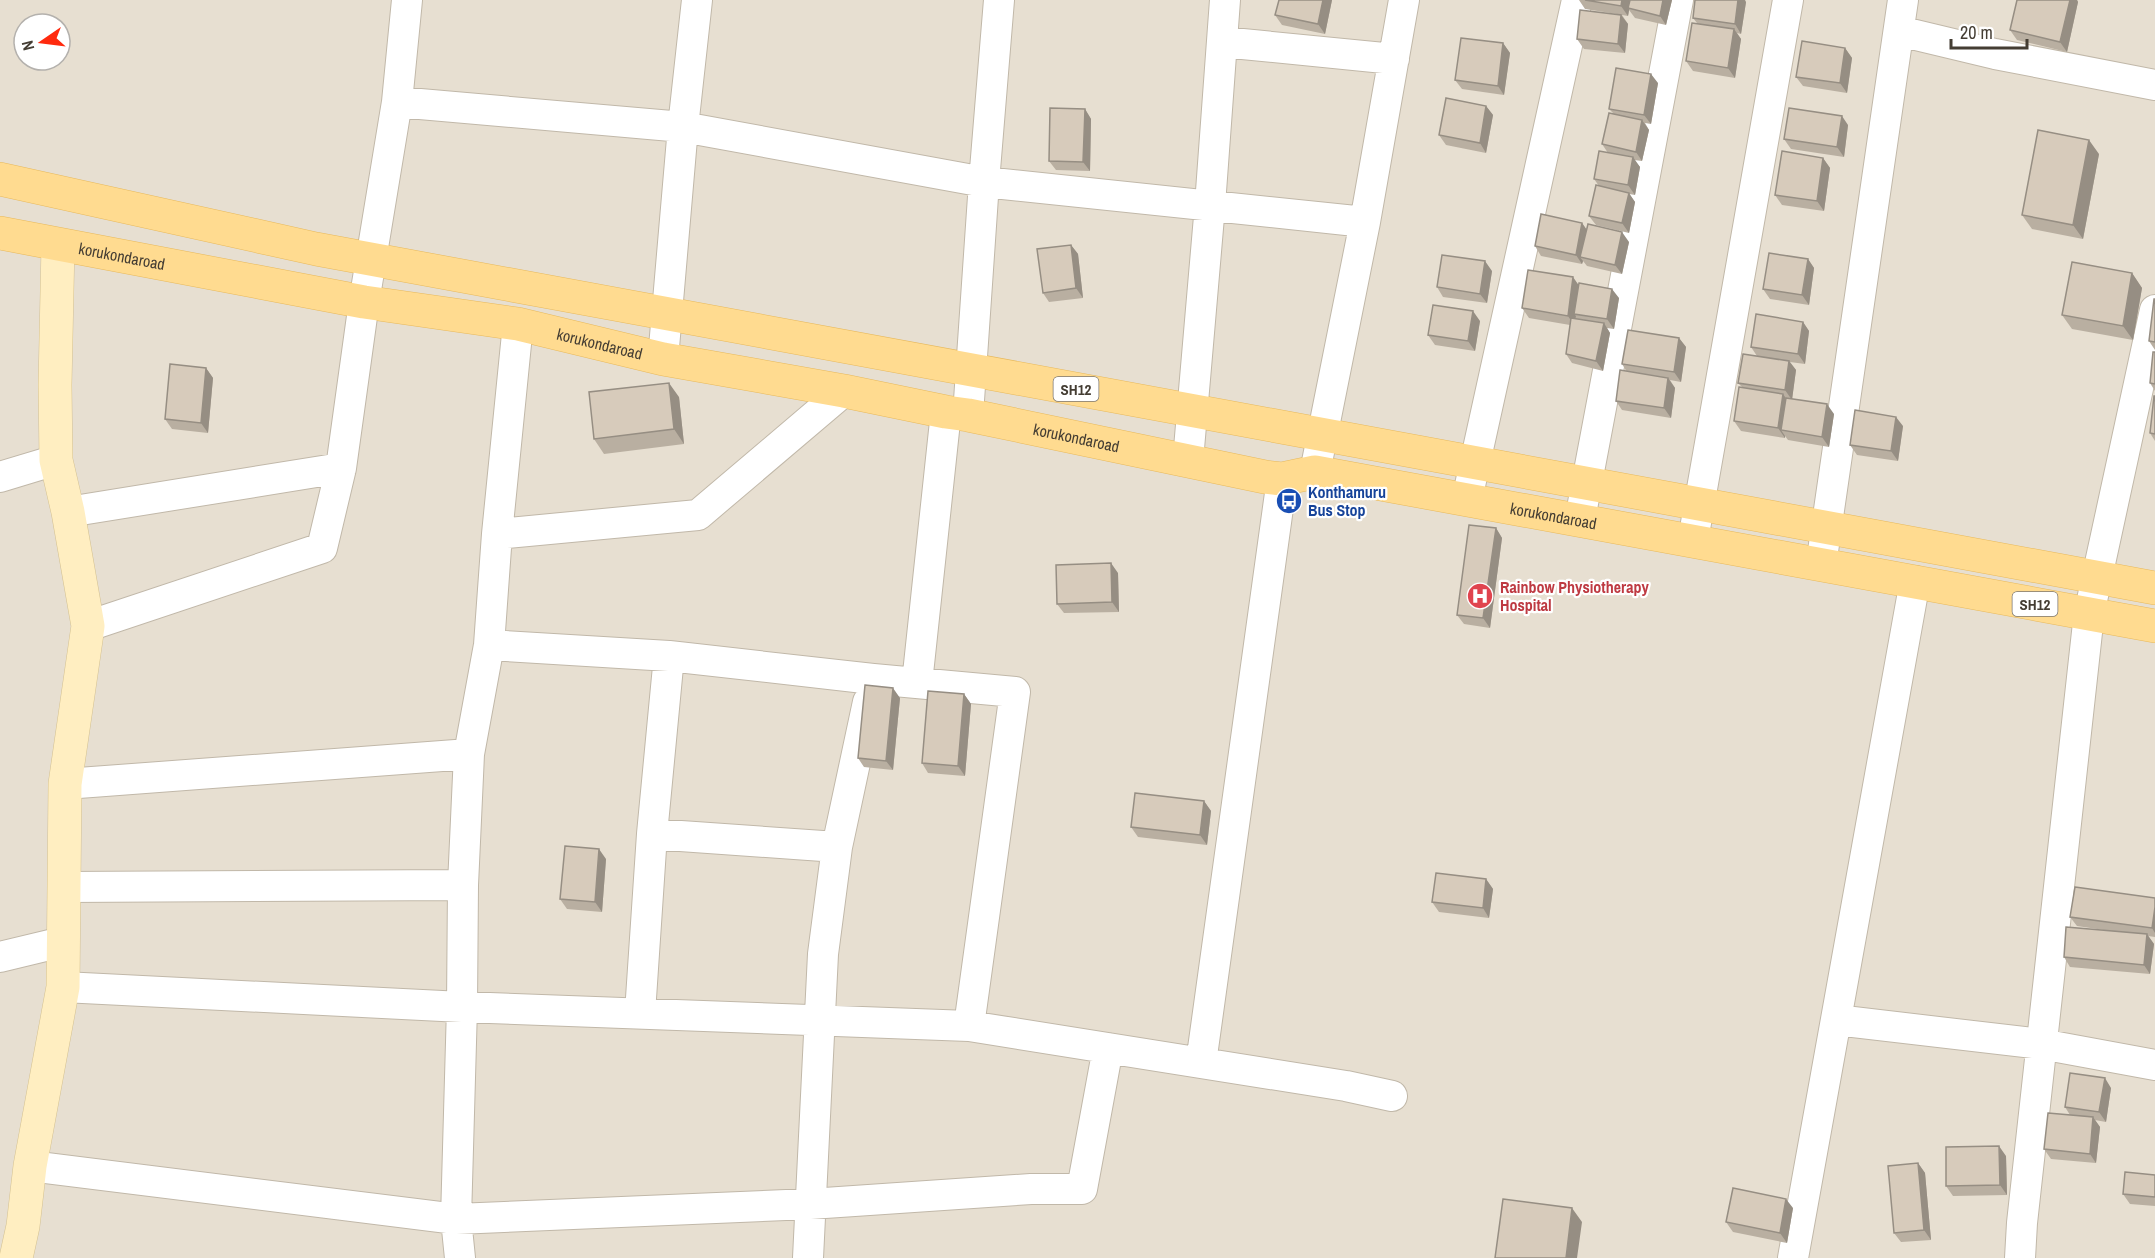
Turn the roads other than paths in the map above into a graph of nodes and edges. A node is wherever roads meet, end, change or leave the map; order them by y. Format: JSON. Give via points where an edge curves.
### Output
{"nodes":[{"id":1,"x":406,"y":0,"type":"edge"},
{"id":2,"x":697,"y":0,"type":"edge"},
{"id":3,"x":999,"y":0,"type":"edge"},
{"id":4,"x":1225,"y":0,"type":"edge"},
{"id":5,"x":1404,"y":0,"type":"edge"},
{"id":6,"x":1577,"y":0,"type":"edge"},
{"id":7,"x":1678,"y":0,"type":"edge"},
{"id":8,"x":1788,"y":0,"type":"edge"},
{"id":9,"x":1903,"y":0,"type":"edge"},
{"id":10,"x":1899,"y":31,"type":"junction"},
{"id":11,"x":1222,"y":42,"type":"junction"},
{"id":12,"x":1394,"y":59,"type":"junction"},
{"id":13,"x":2155,"y":85,"type":"edge"},
{"id":14,"x":397,"y":102,"type":"junction"},
{"id":15,"x":683,"y":127,"type":"junction"},
{"id":16,"x":0,"y":179,"type":"edge"},
{"id":17,"x":984,"y":182,"type":"junction"},
{"id":18,"x":1210,"y":205,"type":"junction"},
{"id":19,"x":1365,"y":222,"type":"junction"},
{"id":20,"x":0,"y":233,"type":"edge"},
{"id":21,"x":58,"y":245,"type":"junction"},
{"id":22,"x":371,"y":259,"type":"junction"},
{"id":23,"x":364,"y":302,"type":"junction"},
{"id":24,"x":2155,"y":310,"type":"edge"},
{"id":25,"x":667,"y":314,"type":"junction"},
{"id":26,"x":518,"y":324,"type":"junction"},
{"id":27,"x":663,"y":358,"type":"junction"},
{"id":28,"x":971,"y":370,"type":"junction"},
{"id":29,"x":844,"y":391,"type":"junction"},
{"id":30,"x":1192,"y":410,"type":"junction"},
{"id":31,"x":957,"y":414,"type":"junction"},
{"id":32,"x":1322,"y":434,"type":"junction"},
{"id":33,"x":56,"y":460,"type":"junction"},
{"id":34,"x":1188,"y":460,"type":"junction"},
{"id":35,"x":1475,"y":462,"type":"junction"},
{"id":36,"x":341,"y":468,"type":"junction"},
{"id":37,"x":1315,"y":472,"type":"junction"},
{"id":38,"x":0,"y":477,"type":"edge"},
{"id":39,"x":1282,"y":479,"type":"junction"},
{"id":40,"x":1587,"y":483,"type":"junction"},
{"id":41,"x":1467,"y":499,"type":"junction"},
{"id":42,"x":1700,"y":504,"type":"junction"},
{"id":43,"x":68,"y":512,"type":"junction"},
{"id":44,"x":1580,"y":519,"type":"junction"},
{"id":45,"x":1827,"y":527,"type":"junction"},
{"id":46,"x":497,"y":534,"type":"junction"},
{"id":47,"x":1693,"y":540,"type":"junction"},
{"id":48,"x":1821,"y":565,"type":"junction"},
{"id":49,"x":2097,"y":577,"type":"junction"},
{"id":50,"x":1915,"y":581,"type":"junction"},
{"id":51,"x":2155,"y":588,"type":"edge"},
{"id":52,"x":2089,"y":614,"type":"junction"},
{"id":53,"x":88,"y":626,"type":"junction"},
{"id":54,"x":2155,"y":626,"type":"edge"},
{"id":55,"x":489,"y":645,"type":"junction"},
{"id":56,"x":669,"y":656,"type":"junction"},
{"id":57,"x":873,"y":679,"type":"junction"},
{"id":58,"x":917,"y":683,"type":"junction"},
{"id":59,"x":469,"y":754,"type":"junction"},
{"id":60,"x":65,"y":784,"type":"junction"},
{"id":61,"x":652,"y":834,"type":"junction"},
{"id":62,"x":837,"y":848,"type":"junction"},
{"id":63,"x":463,"y":885,"type":"junction"},
{"id":64,"x":64,"y":887,"type":"junction"},
{"id":65,"x":62,"y":942,"type":"junction"},
{"id":66,"x":0,"y":957,"type":"edge"},
{"id":67,"x":63,"y":987,"type":"junction"},
{"id":68,"x":462,"y":1007,"type":"junction"},
{"id":69,"x":640,"y":1013,"type":"junction"},
{"id":70,"x":820,"y":1020,"type":"junction"},
{"id":71,"x":1836,"y":1020,"type":"junction"},
{"id":72,"x":969,"y":1026,"type":"junction"},
{"id":73,"x":2041,"y":1044,"type":"junction"},
{"id":74,"x":1108,"y":1047,"type":"junction"},
{"id":75,"x":1201,"y":1063,"type":"junction"},
{"id":76,"x":2155,"y":1065,"type":"edge"},
{"id":77,"x":1392,"y":1096,"type":"dead end"},
{"id":78,"x":30,"y":1166,"type":"junction"},
{"id":79,"x":810,"y":1204,"type":"junction"},
{"id":80,"x":456,"y":1219,"type":"junction"},
{"id":81,"x":12,"y":1227,"type":"edge"},
{"id":82,"x":16,"y":1258,"type":"edge"},
{"id":83,"x":460,"y":1258,"type":"edge"},
{"id":84,"x":808,"y":1258,"type":"edge"},
{"id":85,"x":1793,"y":1258,"type":"edge"},
{"id":86,"x":2020,"y":1258,"type":"edge"}],
"edges":[{"from":1,"to":14,"type":"street"},
{"from":2,"to":15,"type":"street"},
{"from":3,"to":17,"type":"street"},
{"from":4,"to":11,"type":"street"},
{"from":5,"to":12,"type":"street"},
{"from":6,"to":35,"type":"street"},
{"from":7,"to":40,"type":"street"},
{"from":8,"to":42,"type":"street"},
{"from":9,"to":10,"type":"street"},
{"from":10,"to":13,"type":"street"},
{"from":10,"to":45,"type":"street"},
{"from":11,"to":12,"type":"street"},
{"from":11,"to":18,"type":"street"},
{"from":12,"to":19,"type":"street"},
{"from":14,"to":15,"type":"street"},
{"from":14,"to":22,"type":"street"},
{"from":15,"to":17,"type":"street"},
{"from":15,"to":25,"type":"street"},
{"from":16,"to":22,"type":"main road","number":"SH12"},
{"from":17,"to":18,"type":"street"},
{"from":17,"to":28,"type":"street"},
{"from":18,"to":19,"type":"street"},
{"from":18,"to":30,"type":"street"},
{"from":19,"to":32,"type":"street"},
{"from":20,"to":21,"type":"main road","name":"korukondaroad","number":"SH12"},
{"from":21,"to":23,"type":"main road","name":"korukondaroad","number":"SH12"},
{"from":21,"to":33,"type":"main road"},
{"from":22,"to":23,"type":"street"},
{"from":22,"to":25,"type":"main road","number":"SH12"},
{"from":23,"to":26,"type":"main road","name":"korukondaroad","number":"SH12"},
{"from":23,"to":36,"type":"street"},
{"from":24,"to":49,"type":"street"},
{"from":25,"to":27,"type":"street"},
{"from":25,"to":28,"type":"main road","number":"SH12"},
{"from":26,"to":27,"type":"main road","name":"korukondaroad","number":"SH12"},
{"from":26,"to":46,"type":"street"},
{"from":27,"to":29,"type":"main road","name":"korukondaroad","number":"SH12"},
{"from":28,"to":30,"type":"main road","number":"SH12"},
{"from":28,"to":31,"type":"street"},
{"from":29,"to":31,"type":"main road","name":"korukondaroad","number":"SH12"},
{"from":29,"to":46,"type":"street","via":[[698,515]]},
{"from":30,"to":32,"type":"main road","number":"SH12"},
{"from":30,"to":34,"type":"street"},
{"from":31,"to":34,"type":"main road","name":"korukondaroad","number":"SH12"},
{"from":31,"to":58,"type":"street"},
{"from":32,"to":35,"type":"main road","number":"SH12"},
{"from":32,"to":37,"type":"street"},
{"from":33,"to":38,"type":"street"},
{"from":33,"to":43,"type":"main road"},
{"from":34,"to":39,"type":"main road","name":"korukondaroad","number":"SH12"},
{"from":35,"to":40,"type":"main road","number":"SH12"},
{"from":35,"to":41,"type":"street"},
{"from":36,"to":43,"type":"street"},
{"from":36,"to":53,"type":"street","via":[[322,548]]},
{"from":37,"to":39,"type":"main road","name":"korukondaroad","number":"SH12"},
{"from":37,"to":41,"type":"main road","name":"korukondaroad","number":"SH12"},
{"from":39,"to":75,"type":"street"},
{"from":40,"to":42,"type":"main road","number":"SH12"},
{"from":40,"to":44,"type":"street"},
{"from":41,"to":44,"type":"main road","name":"korukondaroad","number":"SH12"},
{"from":42,"to":45,"type":"main road","number":"SH12"},
{"from":42,"to":47,"type":"street"},
{"from":43,"to":53,"type":"main road"},
{"from":44,"to":47,"type":"main road","name":"korukondaroad","number":"SH12"},
{"from":45,"to":48,"type":"street"},
{"from":45,"to":49,"type":"main road","number":"SH12"},
{"from":46,"to":55,"type":"street"},
{"from":47,"to":48,"type":"main road","name":"korukondaroad","number":"SH12"},
{"from":48,"to":50,"type":"main road","name":"korukondaroad","number":"SH12"},
{"from":49,"to":51,"type":"main road","number":"SH12"},
{"from":49,"to":52,"type":"street"},
{"from":50,"to":52,"type":"main road","name":"korukondaroad","number":"SH12"},
{"from":50,"to":71,"type":"street"},
{"from":52,"to":54,"type":"main road","name":"korukondaroad","number":"SH12"},
{"from":52,"to":73,"type":"street"},
{"from":53,"to":60,"type":"main road"},
{"from":55,"to":56,"type":"street"},
{"from":55,"to":59,"type":"street"},
{"from":56,"to":57,"type":"street"},
{"from":56,"to":61,"type":"street"},
{"from":57,"to":58,"type":"street"},
{"from":57,"to":62,"type":"street"},
{"from":58,"to":72,"type":"street","via":[[1015,692]]},
{"from":59,"to":60,"type":"street"},
{"from":59,"to":63,"type":"street"},
{"from":60,"to":64,"type":"main road"},
{"from":61,"to":62,"type":"street"},
{"from":61,"to":69,"type":"street"},
{"from":62,"to":70,"type":"street","via":[[823,954]]},
{"from":63,"to":64,"type":"street"},
{"from":63,"to":68,"type":"street"},
{"from":64,"to":65,"type":"main road"},
{"from":65,"to":66,"type":"street"},
{"from":65,"to":67,"type":"main road"},
{"from":67,"to":68,"type":"street"},
{"from":67,"to":78,"type":"main road"},
{"from":68,"to":69,"type":"street"},
{"from":68,"to":80,"type":"street"},
{"from":69,"to":70,"type":"street"},
{"from":70,"to":72,"type":"street"},
{"from":70,"to":79,"type":"street"},
{"from":71,"to":73,"type":"street"},
{"from":71,"to":85,"type":"street"},
{"from":72,"to":74,"type":"street"},
{"from":73,"to":76,"type":"street"},
{"from":73,"to":86,"type":"street"},
{"from":74,"to":75,"type":"street"},
{"from":74,"to":79,"type":"street","via":[[1082,1189]]},
{"from":75,"to":77,"type":"street"},
{"from":78,"to":80,"type":"street"},
{"from":78,"to":81,"type":"main road"},
{"from":79,"to":80,"type":"street"},
{"from":79,"to":84,"type":"street"},
{"from":80,"to":83,"type":"street"},
{"from":81,"to":82,"type":"main road"}]}
